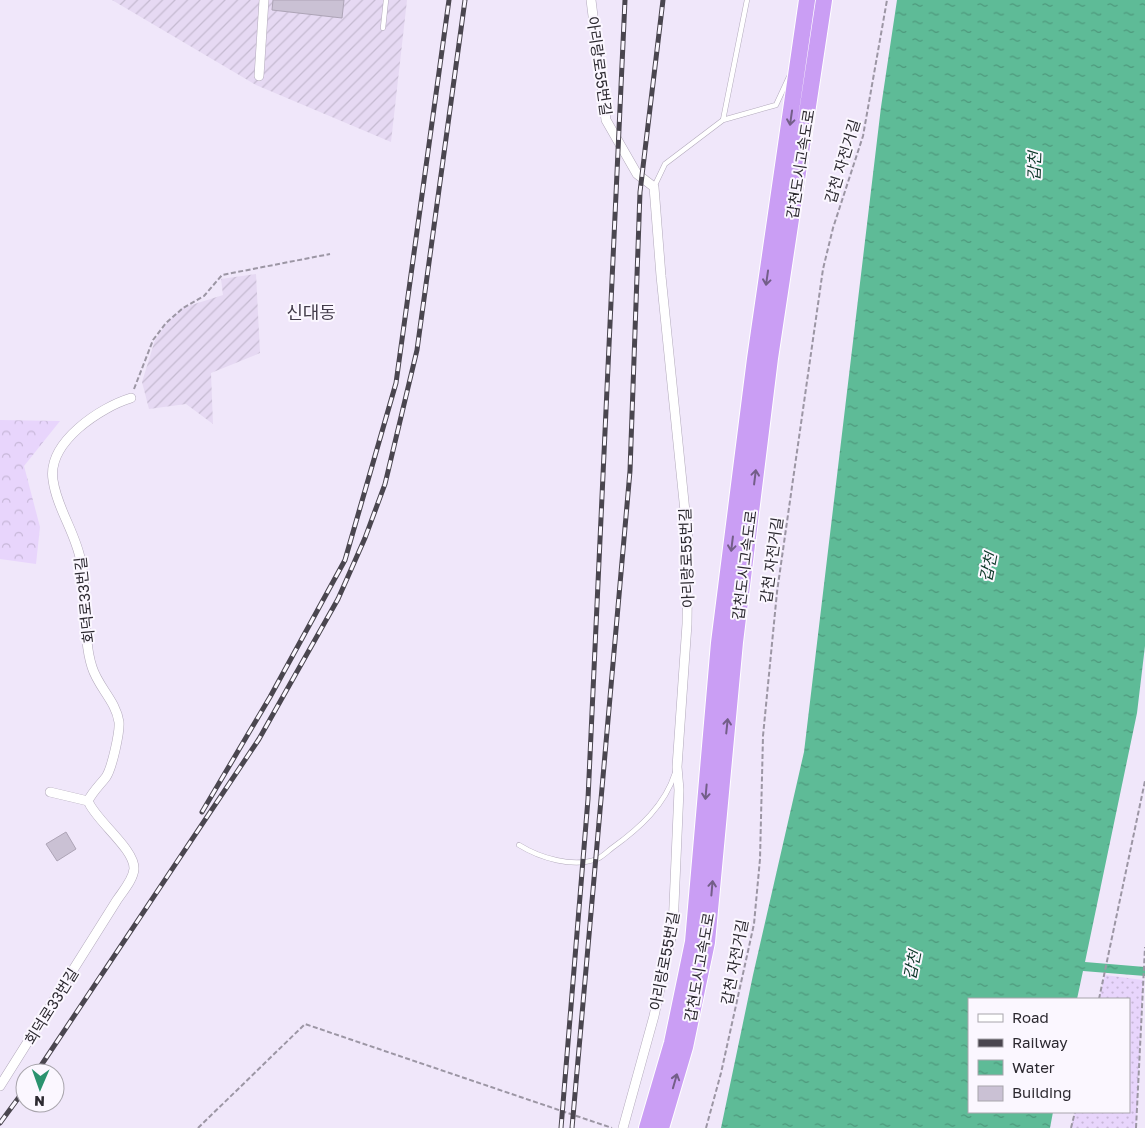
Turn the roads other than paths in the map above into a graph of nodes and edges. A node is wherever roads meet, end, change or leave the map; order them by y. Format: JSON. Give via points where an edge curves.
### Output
{"nodes":[{"id":1,"x":264,"y":0,"type":"edge"},
{"id":2,"x":386,"y":0,"type":"edge"},
{"id":3,"x":591,"y":0,"type":"edge"},
{"id":4,"x":747,"y":0,"type":"edge"},
{"id":5,"x":807,"y":0,"type":"edge"},
{"id":6,"x":824,"y":0,"type":"edge"},
{"id":7,"x":383,"y":28,"type":"dead end"},
{"id":8,"x":801,"y":51,"type":"junction"},
{"id":9,"x":259,"y":76,"type":"dead end"},
{"id":10,"x":723,"y":120,"type":"junction"},
{"id":11,"x":654,"y":187,"type":"junction"},
{"id":12,"x":132,"y":398,"type":"road end"},
{"id":13,"x":677,"y":767,"type":"junction"},
{"id":14,"x":50,"y":792,"type":"dead end"},
{"id":15,"x":88,"y":801,"type":"junction"},
{"id":16,"x":519,"y":846,"type":"dead end"},
{"id":17,"x":0,"y":1086,"type":"edge"},
{"id":18,"x":622,"y":1128,"type":"edge"},
{"id":19,"x":647,"y":1128,"type":"edge"},
{"id":20,"x":661,"y":1128,"type":"edge"}],
"edges":[{"from":1,"to":9,"type":"street"},
{"from":2,"to":7,"type":"lane"},
{"from":3,"to":11,"type":"street","name":"아리랑로55번길","via":[[606,120],[637,174]]},
{"from":4,"to":10,"type":"lane"},
{"from":5,"to":8,"type":"highway","name":"갑천도시고속도로"},
{"from":20,"to":6,"type":"highway","name":"갑천도시고속도로","one_way":true,"via":[[685,1047],[707,942],[735,642],[770,358]]},
{"from":8,"to":10,"type":"lane","via":[[776,105]]},
{"from":8,"to":19,"type":"highway","name":"갑천도시고속도로","one_way":true,"via":[[755,358],[719,643],[693,942],[672,1043]]},
{"from":10,"to":11,"type":"lane","via":[[665,164]]},
{"from":11,"to":13,"type":"street","name":"아리랑로55번길","via":[[688,541],[687,624]]},
{"from":12,"to":15,"type":"street","name":"회덕로33번길","via":[[106,408],[84,422],[60,449],[52,477],[81,562],[92,667],[113,703],[118,722],[118,736],[107,776]]},
{"from":13,"to":16,"type":"lane","via":[[670,790],[655,810],[632,834],[597,859],[557,861]]},
{"from":13,"to":18,"type":"street","name":"아리랑로55번길","via":[[677,863],[672,928],[654,1016]]},
{"from":14,"to":15,"type":"street"},
{"from":15,"to":17,"type":"street","name":"회덕로33번길","via":[[132,856],[134,868]]}]}
